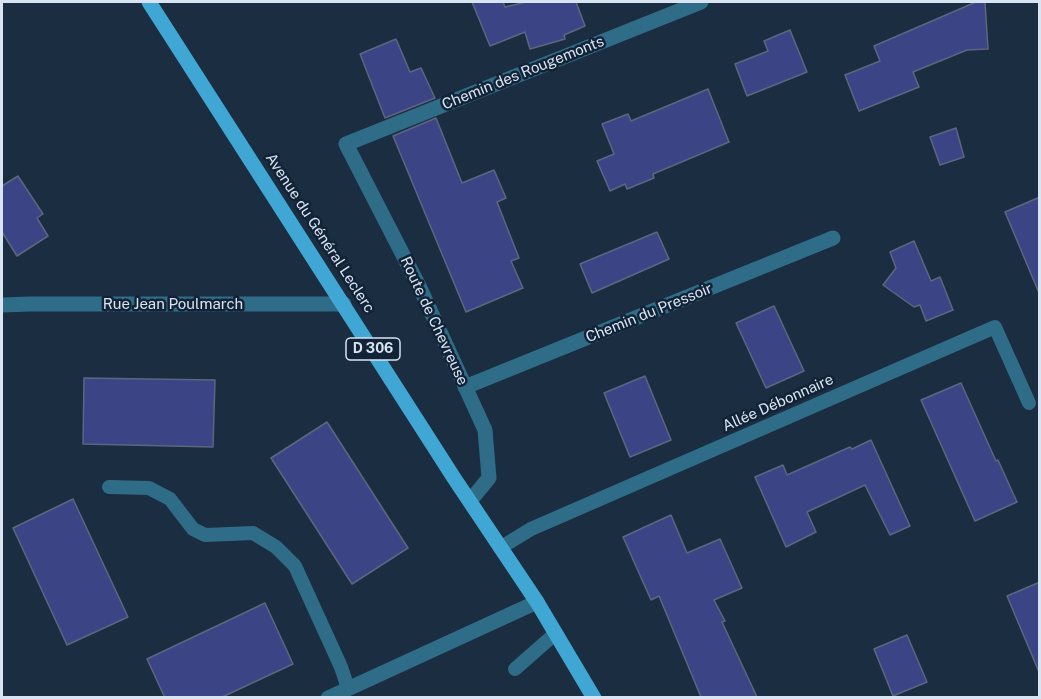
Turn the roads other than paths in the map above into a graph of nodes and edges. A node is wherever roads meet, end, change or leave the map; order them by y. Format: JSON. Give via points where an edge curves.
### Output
{"nodes":[{"id":1,"x":149,"y":2,"type":"edge"},
{"id":2,"x":701,"y":2,"type":"edge"},
{"id":3,"x":346,"y":144,"type":"joint"},
{"id":4,"x":833,"y":238,"type":"dead end"},
{"id":5,"x":344,"y":304,"type":"junction"},
{"id":6,"x":2,"y":305,"type":"edge"},
{"id":7,"x":465,"y":387,"type":"junction"},
{"id":8,"x":1029,"y":403,"type":"dead end"},
{"id":9,"x":109,"y":488,"type":"dead end"},
{"id":10,"x":470,"y":501,"type":"junction"},
{"id":11,"x":500,"y":548,"type":"junction"},
{"id":12,"x":537,"y":602,"type":"junction"},
{"id":13,"x":556,"y":633,"type":"junction"},
{"id":14,"x":515,"y":669,"type":"dead end"},
{"id":15,"x":348,"y":688,"type":"junction"},
{"id":16,"x":328,"y":698,"type":"edge"},
{"id":17,"x":594,"y":698,"type":"edge"}],
"edges":[{"from":1,"to":5,"type":"main road","name":"Avenue du Général Leclerc","number":"D 306"},
{"from":2,"to":3,"type":"street","name":"Chemin des Rougemonts"},
{"from":3,"to":7,"type":"street","name":"Route de Chevreuse","via":[[420,288]]},
{"from":4,"to":7,"type":"street","name":"Chemin du Pressoir"},
{"from":5,"to":6,"type":"street","name":"Rue Jean Poulmarch"},
{"from":5,"to":10,"type":"main road","name":"Avenue du Général Leclerc","number":"D 306"},
{"from":7,"to":10,"type":"street","name":"Route de Chevreuse","via":[[485,430],[489,477]]},
{"from":8,"to":11,"type":"lane","name":"Allée Débonnaire","via":[[995,327],[531,529]]},
{"from":9,"to":15,"type":"lane","via":[[149,488],[170,499],[193,529],[205,535],[253,533],[276,547],[295,566]]},
{"from":10,"to":11,"type":"main road","name":"Avenue du Général Leclerc","number":"D 306"},
{"from":11,"to":12,"type":"main road","name":"Avenue du Général Leclerc","number":"D 306"},
{"from":12,"to":13,"type":"main road","name":"Avenue du Général Leclerc","number":"D 306"},
{"from":12,"to":15,"type":"street"},
{"from":13,"to":14,"type":"lane"},
{"from":13,"to":17,"type":"main road","name":"Avenue du Général Leclerc","number":"D 306"},
{"from":15,"to":16,"type":"street"}]}
